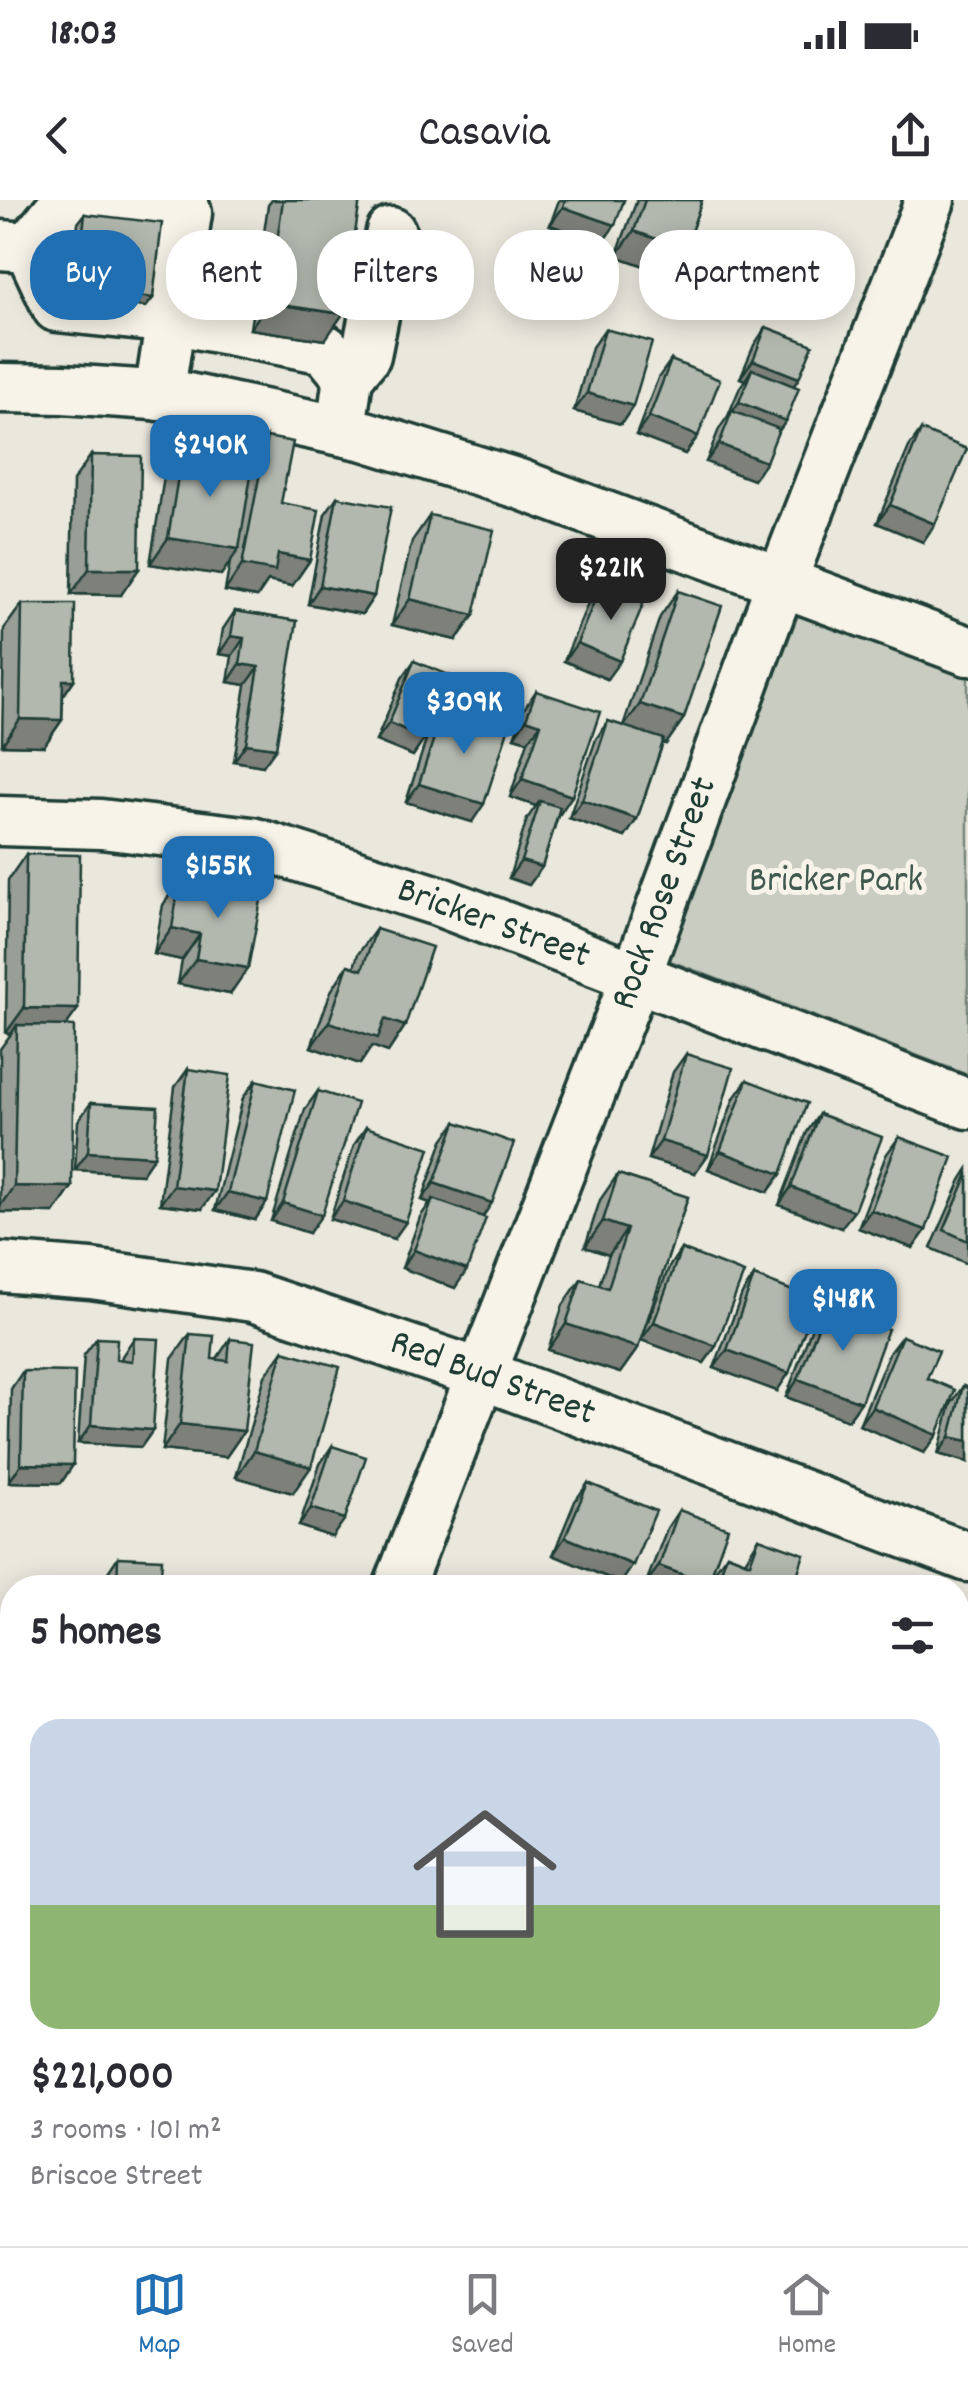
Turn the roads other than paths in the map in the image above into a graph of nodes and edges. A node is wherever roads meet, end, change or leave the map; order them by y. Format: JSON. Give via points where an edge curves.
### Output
{"nodes":[{"id":1,"x":67,"y":200,"type":"edge"},
{"id":2,"x":86,"y":200,"type":"edge"},
{"id":3,"x":930,"y":200,"type":"edge"},
{"id":4,"x":46,"y":230,"type":"edge"},
{"id":5,"x":180,"y":230,"type":"edge"},
{"id":6,"x":171,"y":320,"type":"joint"},
{"id":7,"x":373,"y":320,"type":"edge"},
{"id":8,"x":348,"y":377,"type":"junction"},
{"id":9,"x":0,"y":388,"type":"edge"},
{"id":10,"x":160,"y":396,"type":"junction"},
{"id":11,"x":340,"y":430,"type":"junction"},
{"id":12,"x":782,"y":580,"type":"junction"},
{"id":13,"x":968,"y":651,"type":"edge"},
{"id":14,"x":0,"y":821,"type":"edge"},
{"id":15,"x":635,"y":978,"type":"junction"},
{"id":16,"x":968,"y":1104,"type":"edge"},
{"id":17,"x":0,"y":1267,"type":"edge"},
{"id":18,"x":482,"y":1374,"type":"junction"},
{"id":19,"x":968,"y":1557,"type":"edge"},
{"id":20,"x":403,"y":1575,"type":"edge"}],
"edges":[{"from":1,"to":4,"type":"street"},
{"from":2,"to":5,"type":"street","via":[[187,212]]},
{"from":3,"to":12,"type":"street","name":"Rock Rose Street"},
{"from":6,"to":8,"type":"street","via":[[325,349]]},
{"from":6,"to":10,"type":"street"},
{"from":7,"to":8,"type":"street","via":[[366,356]]},
{"from":8,"to":11,"type":"street"},
{"from":9,"to":10,"type":"street"},
{"from":10,"to":11,"type":"street"},
{"from":11,"to":12,"type":"street","via":[[520,484]]},
{"from":12,"to":13,"type":"street"},
{"from":12,"to":15,"type":"street","name":"Rock Rose Street"},
{"from":14,"to":15,"type":"street","name":"Bricker Street","via":[[101,824],[252,842],[438,901]]},
{"from":15,"to":16,"type":"street","name":"Bricker Street"},
{"from":15,"to":18,"type":"street","name":"Rock Rose Street"},
{"from":17,"to":18,"type":"street","name":"Red Bud Street","via":[[253,1297]]},
{"from":18,"to":19,"type":"street","name":"Red Bud Street"},
{"from":18,"to":20,"type":"street","name":"Rock Rose Street"}]}
